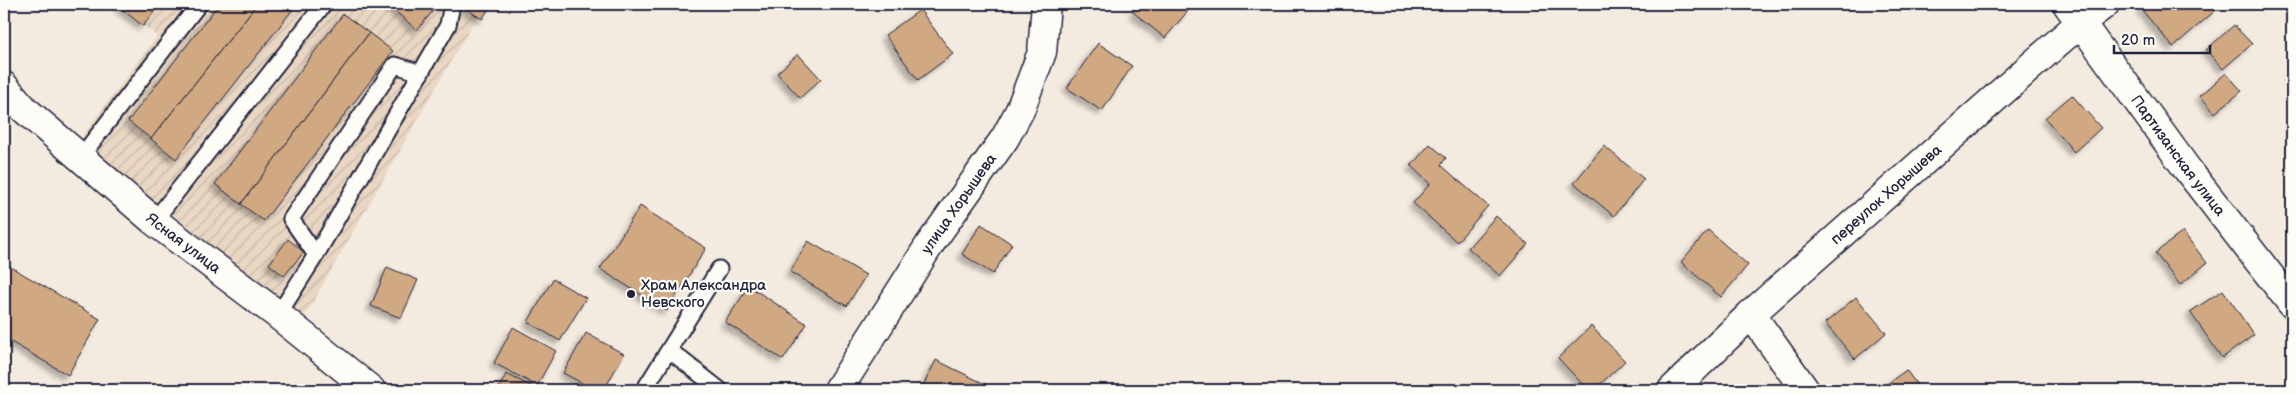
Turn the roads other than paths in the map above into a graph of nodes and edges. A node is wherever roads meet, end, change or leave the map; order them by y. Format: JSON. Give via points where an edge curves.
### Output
{"nodes":[{"id":1,"x":199,"y":4,"type":"edge"},
{"id":2,"x":324,"y":4,"type":"edge"},
{"id":3,"x":452,"y":4,"type":"edge"},
{"id":4,"x":1046,"y":4,"type":"edge"},
{"id":5,"x":2105,"y":4,"type":"edge"},
{"id":6,"x":2074,"y":13,"type":"edge"},
{"id":7,"x":421,"y":73,"type":"junction"},
{"id":8,"x":4,"y":86,"type":"edge"},
{"id":9,"x":80,"y":158,"type":"junction"},
{"id":10,"x":154,"y":221,"type":"junction"},
{"id":11,"x":316,"y":255,"type":"junction"},
{"id":12,"x":719,"y":269,"type":"dead end"},
{"id":13,"x":2292,"y":304,"type":"edge"},
{"id":14,"x":1751,"y":314,"type":"junction"},
{"id":15,"x":278,"y":315,"type":"junction"},
{"id":16,"x":669,"y":350,"type":"junction"},
{"id":17,"x":371,"y":390,"type":"edge"},
{"id":18,"x":644,"y":390,"type":"edge"},
{"id":19,"x":720,"y":390,"type":"edge"},
{"id":20,"x":838,"y":390,"type":"edge"},
{"id":21,"x":1672,"y":390,"type":"edge"},
{"id":22,"x":1805,"y":390,"type":"edge"}],
"edges":[{"from":1,"to":9,"type":"lane"},
{"from":2,"to":10,"type":"lane"},
{"from":3,"to":7,"type":"lane","via":[[448,25]]},
{"from":4,"to":20,"type":"street","name":"улица Хорышева","via":[[1042,52],[1020,110],[1005,138],[930,244]]},
{"from":5,"to":6,"type":"street","name":"переулок Хорышева"},
{"from":6,"to":13,"type":"street","name":"Партизанская улица","via":[[2187,169]]},
{"from":6,"to":14,"type":"street","name":"переулок Хорышева"},
{"from":7,"to":11,"type":"lane"},
{"from":7,"to":11,"type":"lane","via":[[395,65],[292,219]]},
{"from":8,"to":9,"type":"street","name":"Ясная улица","via":[[24,109]]},
{"from":9,"to":10,"type":"street","name":"Ясная улица"},
{"from":10,"to":15,"type":"street","name":"Ясная улица"},
{"from":11,"to":15,"type":"lane"},
{"from":12,"to":16,"type":"lane"},
{"from":14,"to":21,"type":"street","name":"переулок Хорышева"},
{"from":14,"to":22,"type":"street"},
{"from":15,"to":17,"type":"street","name":"Ясная улица"},
{"from":16,"to":18,"type":"lane"},
{"from":16,"to":19,"type":"lane"}]}
